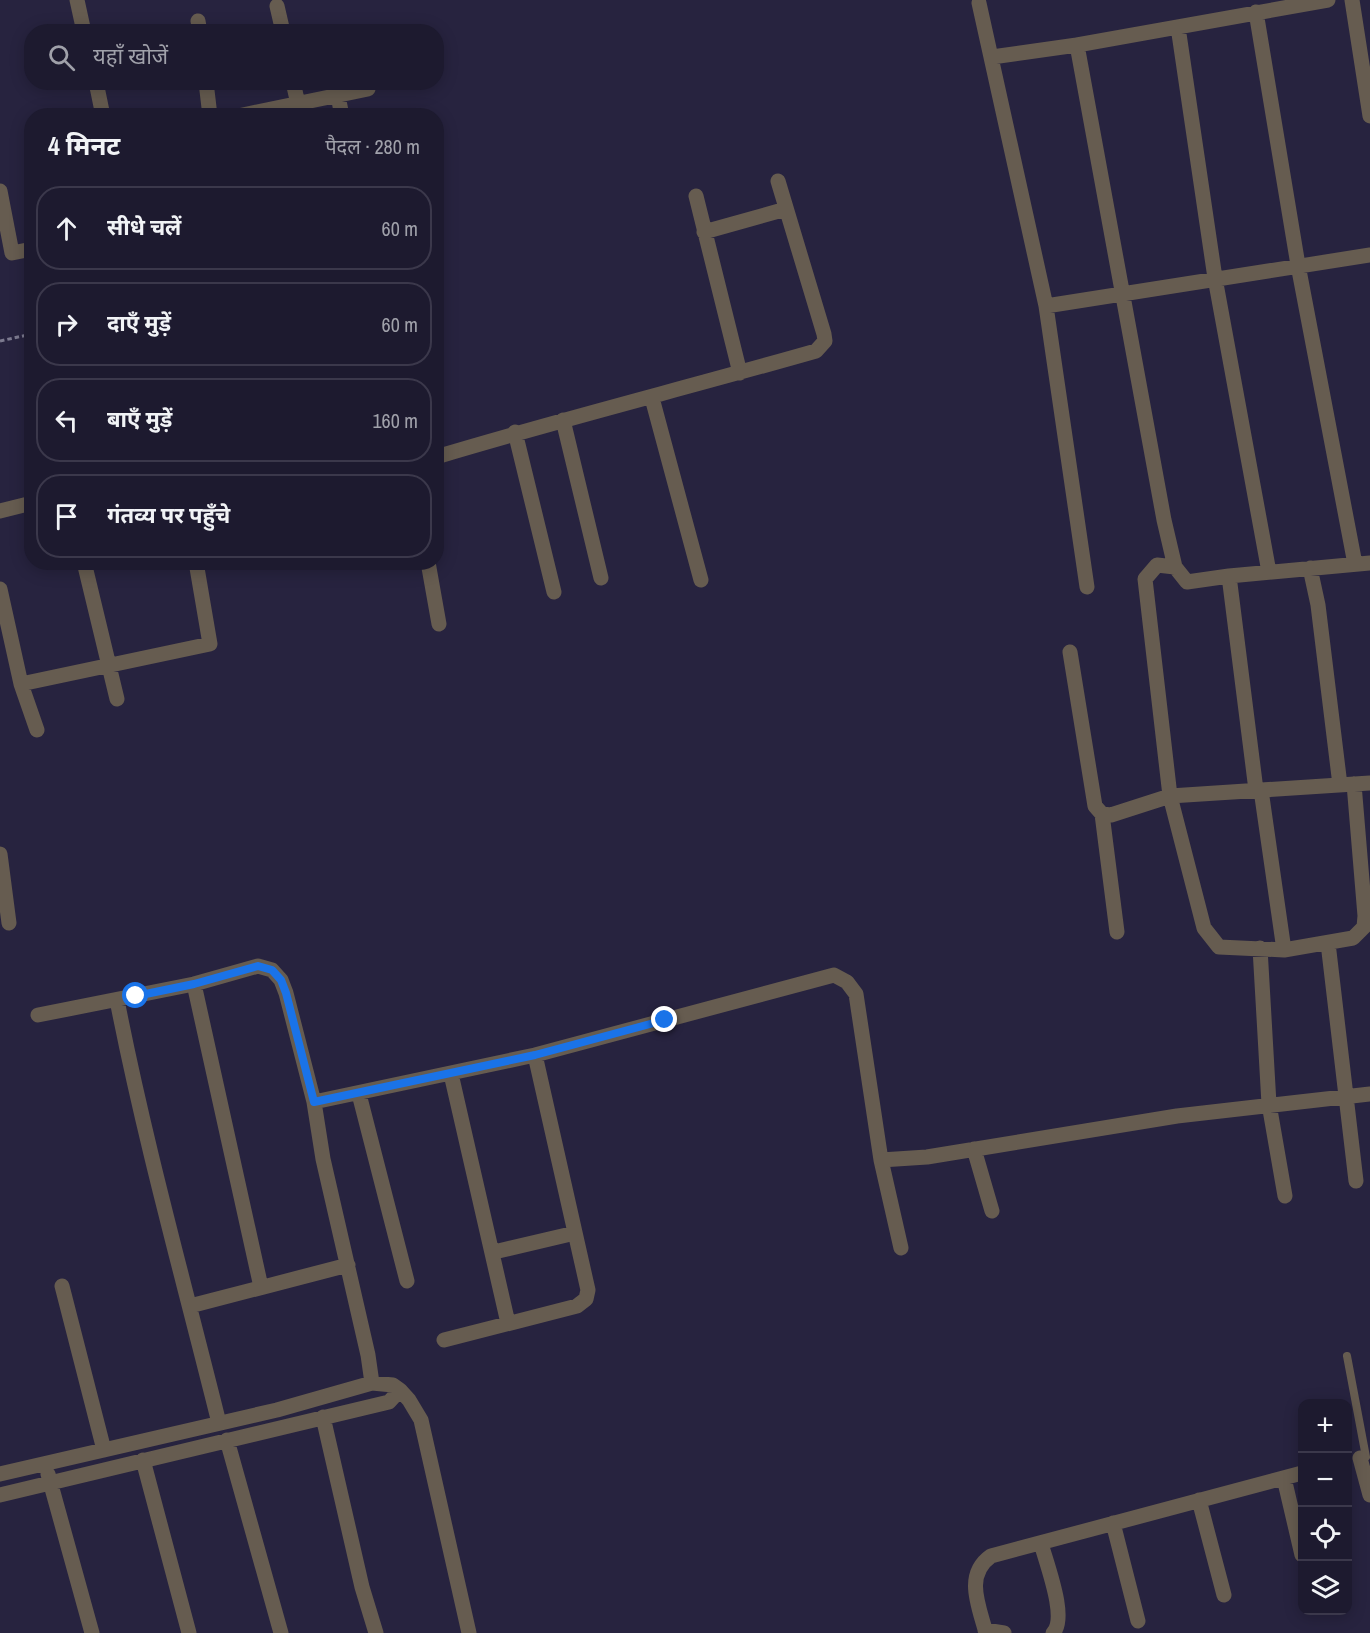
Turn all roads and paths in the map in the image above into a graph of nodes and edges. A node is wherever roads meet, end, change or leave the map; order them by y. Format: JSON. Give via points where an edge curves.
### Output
{"nodes":[{"id":1,"x":77,"y":0,"type":"edge"},
{"id":2,"x":1328,"y":0,"type":"edge"},
{"id":3,"x":1352,"y":0,"type":"edge"},
{"id":4,"x":980,"y":3,"type":"dead end"},
{"id":5,"x":278,"y":6,"type":"dead end"},
{"id":6,"x":1256,"y":12,"type":"junction"},
{"id":7,"x":82,"y":24,"type":"edge"},
{"id":8,"x":281,"y":24,"type":"edge"},
{"id":9,"x":1178,"y":27,"type":"junction"},
{"id":10,"x":1077,"y":45,"type":"junction"},
{"id":11,"x":992,"y":57,"type":"junction"},
{"id":12,"x":98,"y":90,"type":"edge"},
{"id":13,"x":207,"y":90,"type":"edge"},
{"id":14,"x":295,"y":90,"type":"edge"},
{"id":15,"x":364,"y":90,"type":"edge"},
{"id":16,"x":338,"y":96,"type":"junction"},
{"id":17,"x":298,"y":104,"type":"junction"},
{"id":18,"x":101,"y":108,"type":"edge"},
{"id":19,"x":209,"y":108,"type":"edge"},
{"id":20,"x":284,"y":108,"type":"edge"},
{"id":21,"x":340,"y":108,"type":"edge"},
{"id":22,"x":1370,"y":116,"type":"edge"},
{"id":23,"x":778,"y":181,"type":"dead end"},
{"id":24,"x":0,"y":191,"type":"edge"},
{"id":25,"x":696,"y":196,"type":"dead end"},
{"id":26,"x":786,"y":209,"type":"junction"},
{"id":27,"x":704,"y":232,"type":"junction"},
{"id":28,"x":24,"y":251,"type":"edge"},
{"id":29,"x":1370,"y":255,"type":"edge"},
{"id":30,"x":1298,"y":265,"type":"junction"},
{"id":31,"x":1215,"y":278,"type":"junction"},
{"id":32,"x":1122,"y":294,"type":"junction"},
{"id":33,"x":1046,"y":306,"type":"junction"},
{"id":34,"x":24,"y":335,"type":"edge"},
{"id":35,"x":0,"y":341,"type":"edge"},
{"id":36,"x":740,"y":373,"type":"junction"},
{"id":37,"x":652,"y":398,"type":"junction"},
{"id":38,"x":563,"y":420,"type":"junction"},
{"id":39,"x":515,"y":432,"type":"junction"},
{"id":40,"x":444,"y":454,"type":"edge"},
{"id":41,"x":24,"y":505,"type":"edge"},
{"id":42,"x":0,"y":511,"type":"edge"},
{"id":43,"x":1363,"y":563,"type":"edge"},
{"id":44,"x":1175,"y":567,"type":"junction"},
{"id":45,"x":1310,"y":568,"type":"junction"},
{"id":46,"x":86,"y":570,"type":"edge"},
{"id":47,"x":197,"y":570,"type":"edge"},
{"id":48,"x":429,"y":570,"type":"edge"},
{"id":49,"x":1269,"y":572,"type":"junction"},
{"id":50,"x":1229,"y":576,"type":"junction"},
{"id":51,"x":601,"y":578,"type":"dead end"},
{"id":52,"x":701,"y":580,"type":"dead end"},
{"id":53,"x":1087,"y":587,"type":"dead end"},
{"id":54,"x":0,"y":589,"type":"edge"},
{"id":55,"x":554,"y":592,"type":"dead end"},
{"id":56,"x":439,"y":624,"type":"dead end"},
{"id":57,"x":1070,"y":652,"type":"dead end"},
{"id":58,"x":108,"y":666,"type":"junction"},
{"id":59,"x":21,"y":684,"type":"junction"},
{"id":60,"x":117,"y":699,"type":"dead end"},
{"id":61,"x":37,"y":730,"type":"dead end"},
{"id":62,"x":1370,"y":783,"type":"edge"},
{"id":63,"x":1347,"y":784,"type":"junction"},
{"id":64,"x":1258,"y":790,"type":"junction"},
{"id":65,"x":1170,"y":796,"type":"junction"},
{"id":66,"x":1102,"y":814,"type":"junction"},
{"id":67,"x":0,"y":854,"type":"edge"},
{"id":68,"x":1366,"y":890,"type":"edge"},
{"id":69,"x":9,"y":923,"type":"dead end"},
{"id":70,"x":1117,"y":932,"type":"dead end"},
{"id":71,"x":1328,"y":943,"type":"junction"},
{"id":72,"x":1260,"y":948,"type":"junction"},
{"id":73,"x":1284,"y":950,"type":"junction"},
{"id":74,"x":194,"y":984,"type":"junction"},
{"id":75,"x":117,"y":1000,"type":"junction"},
{"id":76,"x":38,"y":1015,"type":"dead end"},
{"id":77,"x":535,"y":1055,"type":"junction"},
{"id":78,"x":451,"y":1074,"type":"junction"},
{"id":79,"x":359,"y":1094,"type":"junction"},
{"id":80,"x":1370,"y":1094,"type":"edge"},
{"id":81,"x":1344,"y":1097,"type":"junction"},
{"id":82,"x":314,"y":1102,"type":"junction"},
{"id":83,"x":1269,"y":1104,"type":"junction"},
{"id":84,"x":974,"y":1149,"type":"junction"},
{"id":85,"x":881,"y":1160,"type":"junction"},
{"id":86,"x":1356,"y":1181,"type":"dead end"},
{"id":87,"x":1285,"y":1196,"type":"dead end"},
{"id":88,"x":992,"y":1211,"type":"dead end"},
{"id":89,"x":575,"y":1233,"type":"junction"},
{"id":90,"x":901,"y":1248,"type":"dead end"},
{"id":91,"x":494,"y":1252,"type":"junction"},
{"id":92,"x":348,"y":1265,"type":"junction"},
{"id":93,"x":407,"y":1281,"type":"dead end"},
{"id":94,"x":62,"y":1286,"type":"dead end"},
{"id":95,"x":261,"y":1287,"type":"junction"},
{"id":96,"x":190,"y":1306,"type":"junction"},
{"id":97,"x":508,"y":1323,"type":"junction"},
{"id":98,"x":444,"y":1340,"type":"dead end"},
{"id":99,"x":1347,"y":1356,"type":"dead end"},
{"id":100,"x":372,"y":1383,"type":"junction"},
{"id":101,"x":397,"y":1390,"type":"junction"},
{"id":102,"x":322,"y":1418,"type":"junction"},
{"id":103,"x":219,"y":1423,"type":"junction"},
{"id":104,"x":228,"y":1440,"type":"junction"},
{"id":105,"x":104,"y":1450,"type":"junction"},
{"id":106,"x":1361,"y":1458,"type":"edge"},
{"id":107,"x":143,"y":1460,"type":"junction"},
{"id":108,"x":45,"y":1464,"type":"junction"},
{"id":109,"x":0,"y":1474,"type":"edge"},
{"id":110,"x":1298,"y":1474,"type":"edge"},
{"id":111,"x":1284,"y":1478,"type":"junction"},
{"id":112,"x":50,"y":1483,"type":"junction"},
{"id":113,"x":0,"y":1495,"type":"edge"},
{"id":114,"x":1370,"y":1495,"type":"edge"},
{"id":115,"x":1199,"y":1500,"type":"junction"},
{"id":116,"x":1113,"y":1523,"type":"junction"},
{"id":117,"x":1298,"y":1538,"type":"edge"},
{"id":118,"x":1041,"y":1543,"type":"junction"},
{"id":119,"x":1224,"y":1595,"type":"dead end"},
{"id":120,"x":1138,"y":1621,"type":"dead end"},
{"id":121,"x":985,"y":1631,"type":"edge"},
{"id":122,"x":92,"y":1633,"type":"edge"},
{"id":123,"x":189,"y":1633,"type":"edge"},
{"id":124,"x":281,"y":1633,"type":"edge"},
{"id":125,"x":376,"y":1633,"type":"edge"},
{"id":126,"x":469,"y":1633,"type":"edge"},
{"id":127,"x":1004,"y":1633,"type":"edge"},
{"id":128,"x":1053,"y":1633,"type":"edge"}],
"edges":[{"from":1,"to":7,"type":"street"},
{"from":2,"to":6,"type":"street"},
{"from":3,"to":22,"type":"street"},
{"from":4,"to":11,"type":"street"},
{"from":5,"to":8,"type":"street"},
{"from":6,"to":9,"type":"street"},
{"from":6,"to":30,"type":"street"},
{"from":9,"to":10,"type":"street"},
{"from":9,"to":31,"type":"street"},
{"from":10,"to":11,"type":"street"},
{"from":10,"to":32,"type":"street"},
{"from":11,"to":33,"type":"street"},
{"from":12,"to":18,"type":"street"},
{"from":13,"to":19,"type":"street"},
{"from":14,"to":17,"type":"street"},
{"from":15,"to":16,"type":"street"},
{"from":16,"to":17,"type":"street"},
{"from":16,"to":21,"type":"street"},
{"from":17,"to":20,"type":"street"},
{"from":23,"to":26,"type":"street"},
{"from":24,"to":28,"type":"street","via":[[12,253]]},
{"from":25,"to":27,"type":"street"},
{"from":26,"to":27,"type":"street"},
{"from":26,"to":36,"type":"street","via":[[825,341],[816,351]]},
{"from":27,"to":36,"type":"street"},
{"from":29,"to":30,"type":"street"},
{"from":30,"to":31,"type":"street"},
{"from":30,"to":43,"type":"street"},
{"from":31,"to":32,"type":"street"},
{"from":31,"to":49,"type":"street"},
{"from":32,"to":33,"type":"street"},
{"from":32,"to":44,"type":"street"},
{"from":33,"to":53,"type":"street"},
{"from":34,"to":35,"type":"path"},
{"from":36,"to":37,"type":"street"},
{"from":37,"to":38,"type":"street"},
{"from":37,"to":52,"type":"street"},
{"from":38,"to":39,"type":"street"},
{"from":38,"to":51,"type":"street"},
{"from":39,"to":40,"type":"street"},
{"from":39,"to":55,"type":"street"},
{"from":41,"to":42,"type":"street"},
{"from":43,"to":45,"type":"street"},
{"from":44,"to":50,"type":"street","via":[[1187,582]]},
{"from":44,"to":65,"type":"street","via":[[1157,565],[1145,579]]},
{"from":45,"to":49,"type":"street"},
{"from":45,"to":63,"type":"street"},
{"from":46,"to":58,"type":"street"},
{"from":47,"to":58,"type":"street","via":[[210,644]]},
{"from":48,"to":56,"type":"street"},
{"from":49,"to":50,"type":"street"},
{"from":50,"to":64,"type":"street"},
{"from":54,"to":59,"type":"street"},
{"from":57,"to":66,"type":"street","via":[[1092,796]]},
{"from":58,"to":59,"type":"street"},
{"from":58,"to":60,"type":"street"},
{"from":59,"to":61,"type":"street"},
{"from":62,"to":63,"type":"street"},
{"from":63,"to":64,"type":"street"},
{"from":63,"to":68,"type":"street"},
{"from":64,"to":65,"type":"street"},
{"from":64,"to":73,"type":"street"},
{"from":65,"to":66,"type":"street","via":[[1111,815]]},
{"from":65,"to":72,"type":"street","via":[[1204,928],[1222,948]]},
{"from":66,"to":70,"type":"street"},
{"from":67,"to":69,"type":"street"},
{"from":68,"to":71,"type":"street","via":[[1360,934]]},
{"from":71,"to":73,"type":"street"},
{"from":71,"to":81,"type":"street"},
{"from":72,"to":73,"type":"street"},
{"from":72,"to":83,"type":"street"},
{"from":74,"to":75,"type":"street"},
{"from":74,"to":82,"type":"street","via":[[258,966],[272,970],[286,993]]},
{"from":74,"to":95,"type":"street"},
{"from":75,"to":76,"type":"street"},
{"from":75,"to":96,"type":"street"},
{"from":77,"to":78,"type":"street"},
{"from":77,"to":85,"type":"street","via":[[834,975],[848,982],[856,994]]},
{"from":77,"to":89,"type":"street"},
{"from":78,"to":79,"type":"street"},
{"from":78,"to":91,"type":"street"},
{"from":79,"to":82,"type":"street"},
{"from":79,"to":93,"type":"street"},
{"from":80,"to":81,"type":"street"},
{"from":81,"to":83,"type":"street"},
{"from":81,"to":86,"type":"street"},
{"from":82,"to":92,"type":"street"},
{"from":83,"to":84,"type":"street"},
{"from":83,"to":87,"type":"street"},
{"from":84,"to":85,"type":"street"},
{"from":84,"to":88,"type":"street"},
{"from":85,"to":90,"type":"street"},
{"from":89,"to":91,"type":"street"},
{"from":89,"to":97,"type":"street","via":[[588,1290],[586,1299],[578,1306]]},
{"from":91,"to":97,"type":"street"},
{"from":92,"to":95,"type":"street"},
{"from":92,"to":100,"type":"street"},
{"from":94,"to":105,"type":"street"},
{"from":95,"to":96,"type":"street"},
{"from":96,"to":103,"type":"street"},
{"from":97,"to":98,"type":"street"},
{"from":99,"to":106,"type":"lane"},
{"from":100,"to":101,"type":"street"},
{"from":100,"to":103,"type":"street"},
{"from":101,"to":102,"type":"street","via":[[389,1402]]},
{"from":101,"to":126,"type":"street","via":[[422,1420]]},
{"from":102,"to":104,"type":"street"},
{"from":102,"to":125,"type":"street"},
{"from":103,"to":105,"type":"street"},
{"from":104,"to":107,"type":"street"},
{"from":104,"to":124,"type":"street"},
{"from":105,"to":108,"type":"street"},
{"from":106,"to":114,"type":"street"},
{"from":107,"to":112,"type":"street"},
{"from":107,"to":123,"type":"street"},
{"from":108,"to":109,"type":"street"},
{"from":108,"to":112,"type":"street"},
{"from":110,"to":111,"type":"street"},
{"from":111,"to":115,"type":"street"},
{"from":111,"to":117,"type":"street"},
{"from":112,"to":113,"type":"street"},
{"from":112,"to":122,"type":"street"},
{"from":115,"to":116,"type":"street"},
{"from":115,"to":119,"type":"street"},
{"from":116,"to":118,"type":"street"},
{"from":116,"to":120,"type":"street"},
{"from":118,"to":121,"type":"street","via":[[991,1556],[976,1571],[974,1584]]},
{"from":118,"to":128,"type":"street","via":[[1060,1615]]},
{"from":121,"to":127,"type":"street"}]}
